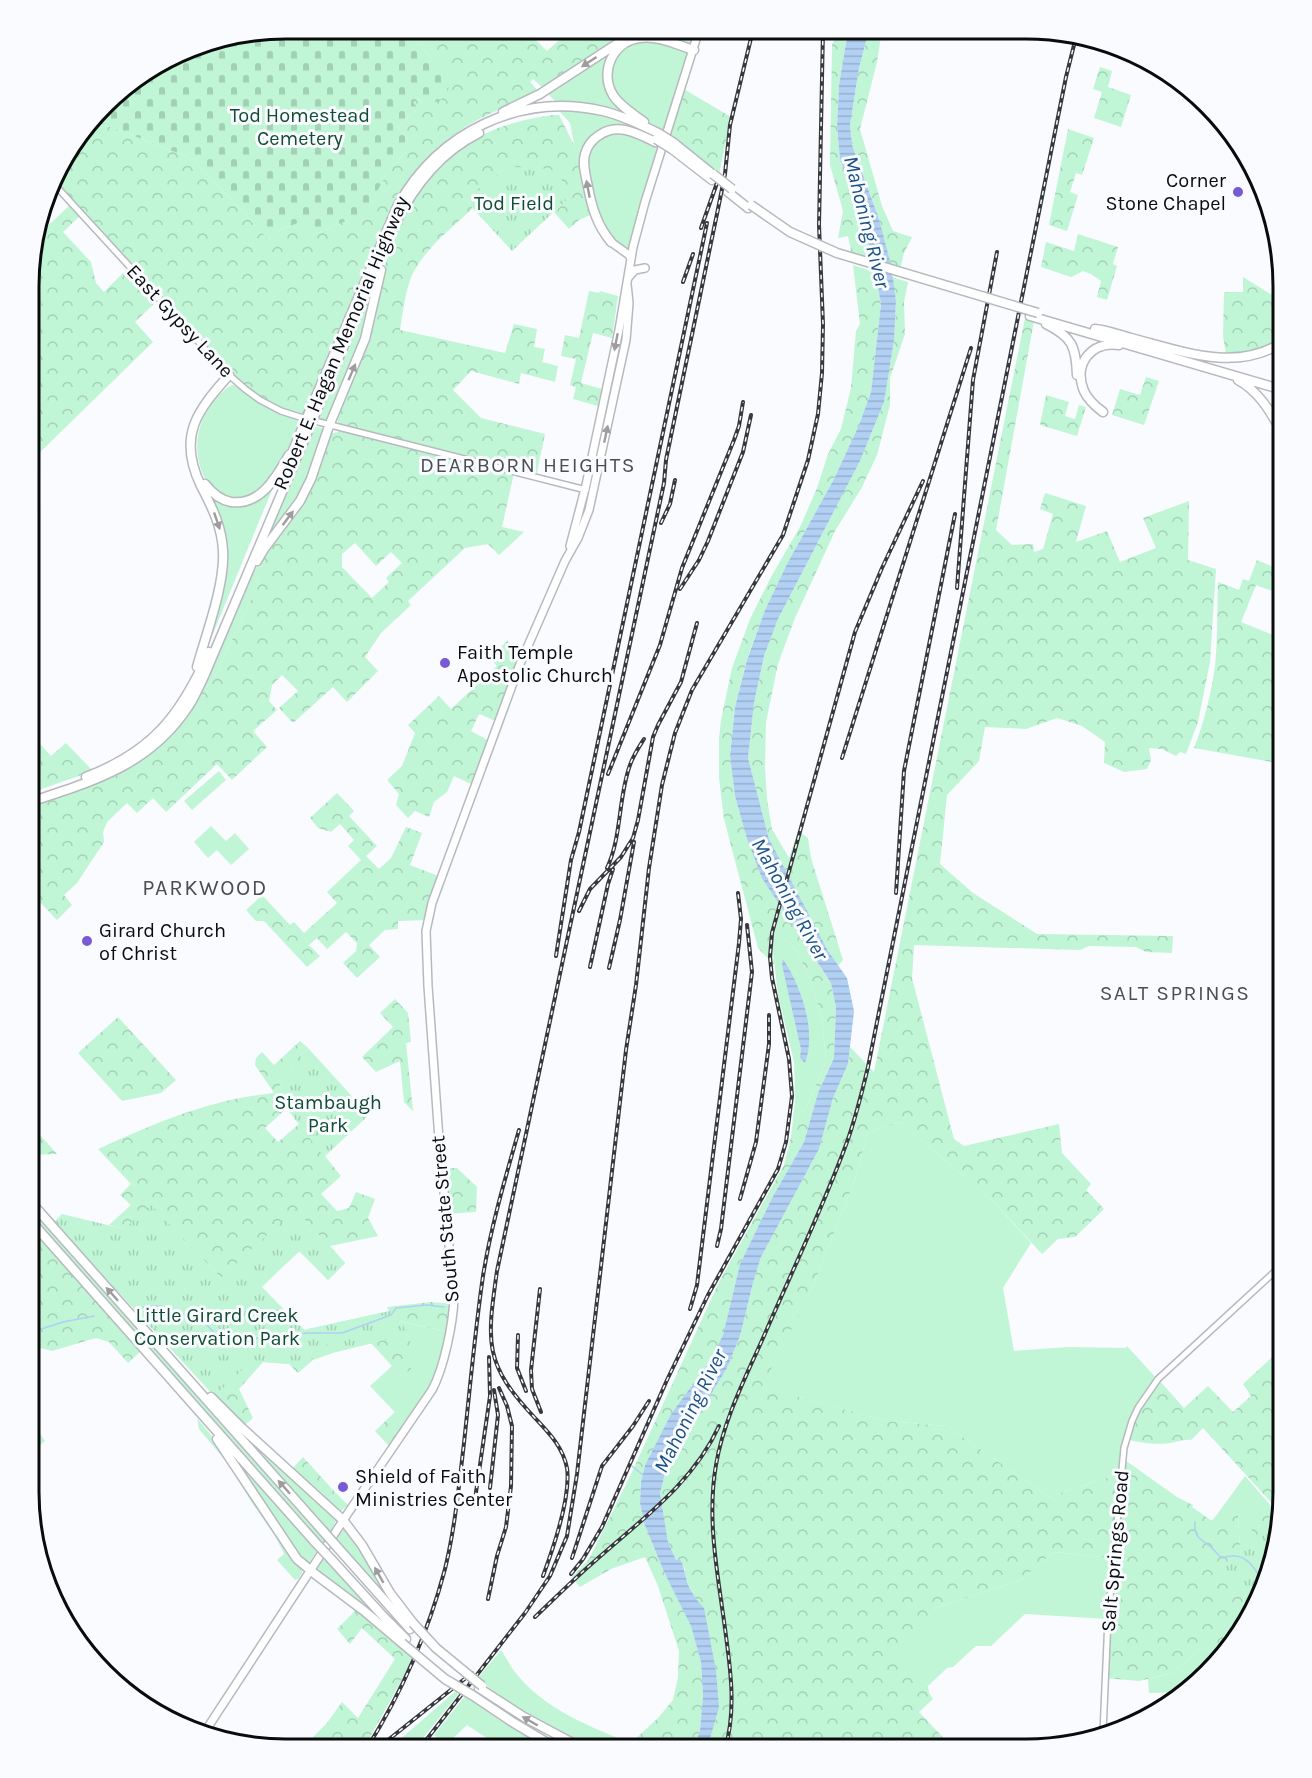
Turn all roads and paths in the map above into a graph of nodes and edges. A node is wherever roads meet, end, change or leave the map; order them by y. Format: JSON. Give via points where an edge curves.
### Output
{"nodes":[{"id":1,"x":624,"y":39,"type":"edge"},
{"id":2,"x":633,"y":39,"type":"edge"},
{"id":3,"x":651,"y":39,"type":"edge"},
{"id":4,"x":697,"y":39,"type":"edge"},
{"id":5,"x":694,"y":50,"type":"junction"},
{"id":6,"x":465,"y":133,"type":"junction"},
{"id":7,"x":656,"y":138,"type":"junction"},
{"id":8,"x":59,"y":189,"type":"edge"},
{"id":9,"x":394,"y":226,"type":"junction"},
{"id":10,"x":635,"y":239,"type":"junction"},
{"id":11,"x":614,"y":244,"type":"junction"},
{"id":12,"x":631,"y":259,"type":"junction"},
{"id":13,"x":645,"y":268,"type":"dead end"},
{"id":14,"x":628,"y":281,"type":"junction"},
{"id":15,"x":1036,"y":316,"type":"junction"},
{"id":16,"x":1273,"y":345,"type":"edge"},
{"id":17,"x":1273,"y":347,"type":"edge"},
{"id":18,"x":1142,"y":348,"type":"junction"},
{"id":19,"x":1234,"y":358,"type":"junction"},
{"id":20,"x":1208,"y":365,"type":"junction"},
{"id":21,"x":1233,"y":374,"type":"junction"},
{"id":22,"x":231,"y":376,"type":"junction"},
{"id":23,"x":1273,"y":385,"type":"edge"},
{"id":24,"x":1094,"y":409,"type":"dead end"},
{"id":25,"x":1103,"y":412,"type":"dead end"},
{"id":26,"x":311,"y":414,"type":"junction"},
{"id":27,"x":1273,"y":417,"type":"edge"},
{"id":28,"x":307,"y":425,"type":"junction"},
{"id":29,"x":329,"y":426,"type":"junction"},
{"id":30,"x":294,"y":447,"type":"junction"},
{"id":31,"x":585,"y":489,"type":"junction"},
{"id":32,"x":594,"y":491,"type":"junction"},
{"id":33,"x":568,"y":555,"type":"junction"},
{"id":34,"x":219,"y":642,"type":"junction"},
{"id":35,"x":186,"y":697,"type":"junction"},
{"id":36,"x":39,"y":793,"type":"edge"},
{"id":37,"x":39,"y":799,"type":"edge"},
{"id":38,"x":39,"y":1211,"type":"edge"},
{"id":39,"x":39,"y":1230,"type":"edge"},
{"id":40,"x":1273,"y":1273,"type":"edge"},
{"id":41,"x":150,"y":1336,"type":"junction"},
{"id":42,"x":171,"y":1380,"type":"junction"},
{"id":43,"x":343,"y":1520,"type":"junction"},
{"id":44,"x":310,"y":1570,"type":"junction"},
{"id":45,"x":412,"y":1626,"type":"junction"},
{"id":46,"x":404,"y":1641,"type":"junction"},
{"id":47,"x":208,"y":1727,"type":"edge"},
{"id":48,"x":1103,"y":1727,"type":"edge"},
{"id":49,"x":541,"y":1739,"type":"edge"},
{"id":50,"x":566,"y":1739,"type":"edge"}],
"edges":[{"from":1,"to":6,"type":"highway","one_way":true,"via":[[540,94],[477,123]]},
{"from":2,"to":7,"type":"highway","via":[[617,49],[607,75],[611,92]]},
{"from":3,"to":5,"type":"highway"},
{"from":4,"to":5,"type":"main road"},
{"from":5,"to":10,"type":"main road"},
{"from":6,"to":7,"type":"highway","name":"Robert E. Hagan Memorial Highway","via":[[510,114],[578,107],[628,119]]},
{"from":6,"to":26,"type":"highway","name":"Robert E. Hagan Memorial Highway","via":[[424,167],[398,205]]},
{"from":7,"to":9,"type":"highway","name":"Robert E. Hagan Memorial Highway","via":[[623,123],[578,113],[536,114],[505,121],[472,136],[437,162],[409,197]]},
{"from":11,"to":7,"type":"highway","one_way":true,"via":[[596,220],[592,207],[584,169],[587,149],[606,131],[619,129]]},
{"from":7,"to":15,"type":"highway","name":"Robert E. Hagan Memorial Highway","bridge":true,"via":[[673,146],[790,232],[837,253]]},
{"from":8,"to":22,"type":"main road","name":"East Gypsy Lane"},
{"from":9,"to":26,"type":"highway","name":"Robert E. Hagan Memorial Highway"},
{"from":29,"to":9,"type":"highway","one_way":true,"via":[[365,339]]},
{"from":10,"to":11,"type":"main road","via":[[627,246]]},
{"from":10,"to":12,"type":"main road"},
{"from":11,"to":12,"type":"main road"},
{"from":12,"to":14,"type":"main road"},
{"from":13,"to":14,"type":"main road","via":[[635,270]]},
{"from":14,"to":31,"type":"main road","one_way":true},
{"from":32,"to":14,"type":"main road","one_way":true,"via":[[626,340]]},
{"from":15,"to":18,"type":"highway","name":"Robert E. Hagan Memorial Highway"},
{"from":15,"to":20,"type":"highway","name":"Robert E. Hagan Memorial Highway","via":[[1193,354]]},
{"from":15,"to":24,"type":"highway","via":[[1071,342],[1080,390]]},
{"from":16,"to":19,"type":"highway"},
{"from":17,"to":19,"type":"highway"},
{"from":18,"to":20,"type":"highway","name":"Robert E. Hagan Memorial Highway"},
{"from":18,"to":25,"type":"highway","via":[[1106,344],[1094,348],[1086,358],[1081,374],[1083,387]]},
{"from":19,"to":20,"type":"highway"},
{"from":20,"to":21,"type":"highway"},
{"from":21,"to":23,"type":"highway"},
{"from":21,"to":27,"type":"highway","via":[[1262,399]]},
{"from":22,"to":29,"type":"main road","name":"East Gypsy Lane","via":[[260,400],[281,411]]},
{"from":22,"to":30,"type":"highway","via":[[204,409],[195,433],[195,461],[209,490],[226,500],[251,500],[272,483]]},
{"from":22,"to":35,"type":"highway","one_way":true,"via":[[201,408],[192,436],[193,464],[216,517],[223,565]]},
{"from":26,"to":28,"type":"highway","name":"Robert E. Hagan Memorial Highway","bridge":true},
{"from":28,"to":30,"type":"highway","name":"Robert E. Hagan Memorial Highway"},
{"from":28,"to":34,"type":"highway","name":"Robert E. Hagan Memorial Highway"},
{"from":29,"to":31,"type":"main road","name":"East Gypsy Lane"},
{"from":34,"to":29,"type":"highway","one_way":true,"via":[[252,570],[311,479]]},
{"from":30,"to":35,"type":"highway","name":"Robert E. Hagan Memorial Highway"},
{"from":31,"to":32,"type":"main road","name":"East Gypsy Lane"},
{"from":31,"to":33,"type":"main road"},
{"from":32,"to":33,"type":"main road","via":[[580,534]]},
{"from":33,"to":43,"type":"main road","name":"South State Street","via":[[511,689],[432,903],[426,931],[434,1080],[454,1286],[452,1320],[434,1386]]},
{"from":34,"to":37,"type":"highway","name":"Robert E. Hagan Memorial Highway","via":[[189,706],[156,744],[114,772]]},
{"from":35,"to":36,"type":"highway","name":"Robert E. Hagan Memorial Highway","via":[[164,727],[130,756],[100,772]]},
{"from":41,"to":38,"type":"highway","one_way":true},
{"from":39,"to":42,"type":"highway"},
{"from":40,"to":48,"type":"main road","name":"Salt Springs Road","via":[[1158,1379],[1134,1414],[1124,1448],[1108,1619]]},
{"from":41,"to":43,"type":"highway","via":[[242,1428]]},
{"from":45,"to":41,"type":"highway","one_way":true,"bridge":true,"via":[[322,1531]]},
{"from":42,"to":44,"type":"highway","via":[[234,1462],[294,1555]]},
{"from":42,"to":46,"type":"highway","bridge":true},
{"from":43,"to":44,"type":"main road","name":"South State Street"},
{"from":45,"to":43,"type":"highway","one_way":true},
{"from":44,"to":46,"type":"highway"},
{"from":44,"to":47,"type":"main road","name":"South State Street"},
{"from":50,"to":45,"type":"highway","one_way":true,"bridge":true,"via":[[505,1706],[436,1653]]},
{"from":46,"to":49,"type":"highway","bridge":true,"via":[[472,1695]]}]}
